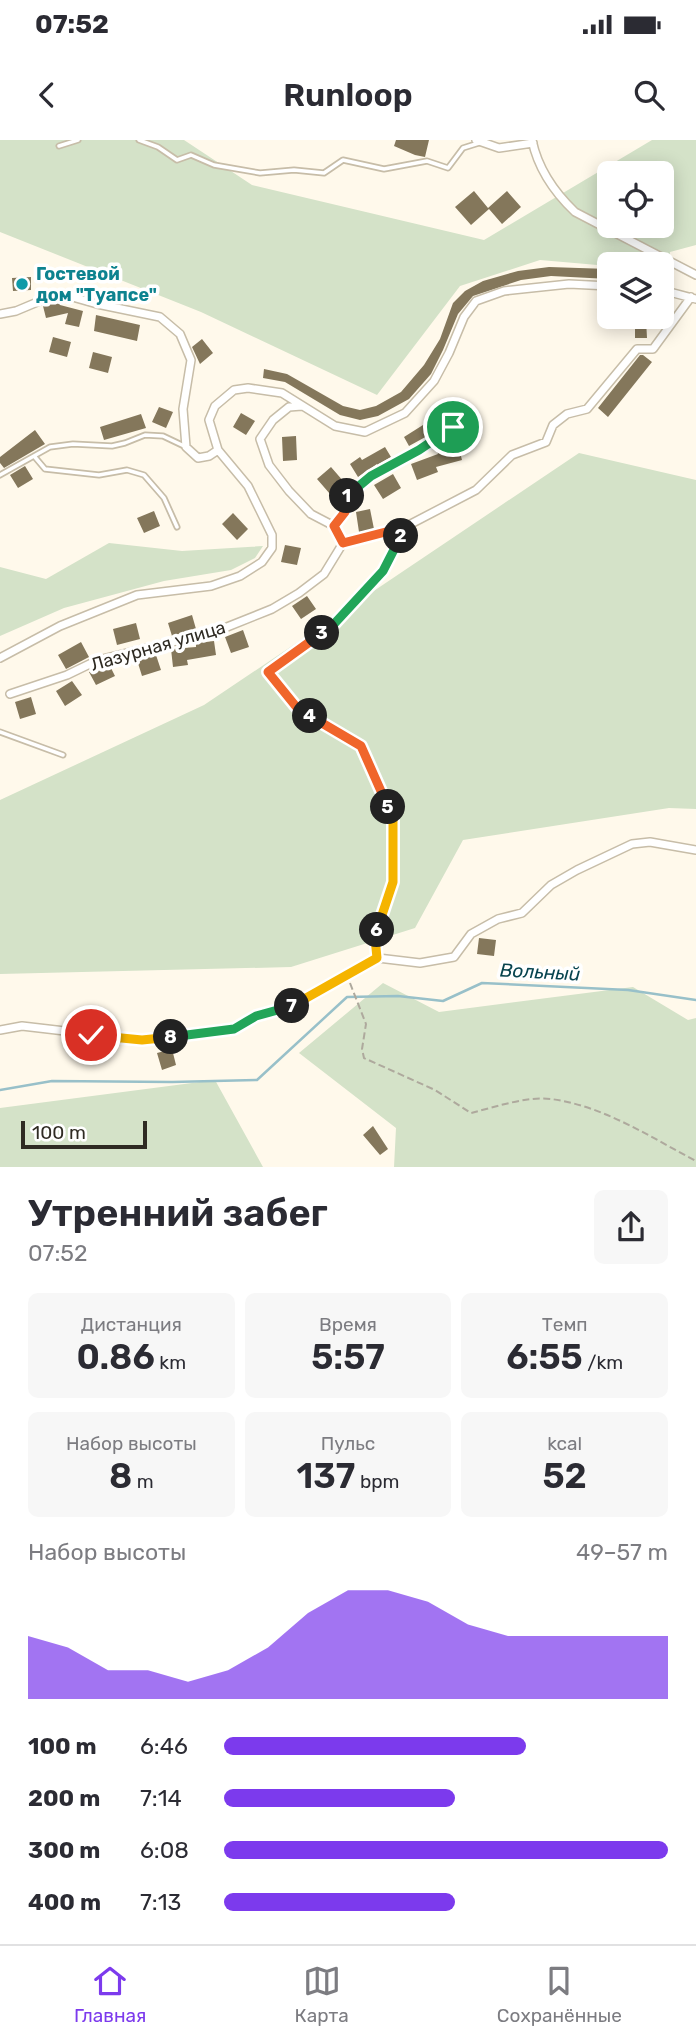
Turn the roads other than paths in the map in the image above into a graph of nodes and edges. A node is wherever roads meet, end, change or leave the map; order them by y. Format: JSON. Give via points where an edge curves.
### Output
{"nodes":[{"id":1,"x":78,"y":140,"type":"edge"},
{"id":2,"x":139,"y":140,"type":"edge"},
{"id":3,"x":478,"y":141,"type":"edge"},
{"id":4,"x":533,"y":142,"type":"edge"},
{"id":5,"x":59,"y":146,"type":"dead end"},
{"id":6,"x":696,"y":275,"type":"edge"},
{"id":7,"x":597,"y":285,"type":"edge"},
{"id":8,"x":674,"y":293,"type":"edge"},
{"id":9,"x":694,"y":298,"type":"edge"},
{"id":10,"x":0,"y":314,"type":"edge"},
{"id":11,"x":304,"y":406,"type":"junction"},
{"id":12,"x":461,"y":424,"type":"dead end"},
{"id":13,"x":186,"y":447,"type":"junction"},
{"id":14,"x":218,"y":450,"type":"junction"},
{"id":15,"x":34,"y":456,"type":"junction"},
{"id":16,"x":0,"y":475,"type":"edge"},
{"id":17,"x":334,"y":526,"type":"junction"},
{"id":18,"x":177,"y":527,"type":"dead end"},
{"id":19,"x":343,"y":543,"type":"junction"},
{"id":20,"x":0,"y":658,"type":"edge"},
{"id":21,"x":10,"y":694,"type":"dead end"},
{"id":22,"x":0,"y":732,"type":"edge"},
{"id":23,"x":63,"y":755,"type":"dead end"},
{"id":24,"x":696,"y":850,"type":"edge"},
{"id":25,"x":0,"y":1030,"type":"edge"}],
"edges":[{"from":1,"to":5,"type":"lane"},
{"from":2,"to":3,"type":"lane","via":[[177,160],[191,155],[215,165],[260,173],[324,173],[343,160],[384,169],[427,161],[448,168],[463,148]]},
{"from":3,"to":4,"type":"street","via":[[499,148]]},
{"from":4,"to":6,"type":"street","via":[[549,183],[575,212]]},
{"from":7,"to":11,"type":"street","via":[[504,290],[475,301],[433,381],[405,413],[365,432],[335,426]]},
{"from":8,"to":9,"type":"street"},
{"from":9,"to":19,"type":"street","via":[[653,349],[637,349],[587,409],[567,414],[553,425],[546,442],[512,455],[476,490],[405,527]]},
{"from":10,"to":13,"type":"street","via":[[62,294],[160,317],[180,334],[191,360],[183,408]]},
{"from":11,"to":14,"type":"street","via":[[282,393],[234,390],[215,406],[209,420]]},
{"from":11,"to":17,"type":"street","via":[[289,407],[260,439],[269,465],[289,491],[311,514]]},
{"from":12,"to":17,"type":"street","via":[[371,476],[346,497],[345,512]]},
{"from":13,"to":14,"type":"street","via":[[198,458]]},
{"from":13,"to":15,"type":"lane","via":[[163,436],[145,435],[111,446],[50,447]]},
{"from":14,"to":20,"type":"street","via":[[248,486],[272,535],[272,548],[262,562],[211,586],[137,595],[60,626]]},
{"from":15,"to":16,"type":"lane"},
{"from":15,"to":18,"type":"lane","via":[[45,470],[99,475],[127,470],[144,475],[164,498]]},
{"from":17,"to":19,"type":"street"},
{"from":19,"to":21,"type":"street","name":"Лазурная улица","via":[[324,574],[271,609],[217,631],[99,660],[67,676]]},
{"from":22,"to":23,"type":"lane"},
{"from":24,"to":25,"type":"street","via":[[650,842],[632,844],[551,885],[522,914],[498,919],[471,934],[454,957],[420,963],[377,958],[296,1005],[256,1016],[234,1029],[142,1040],[22,1026]]}]}
